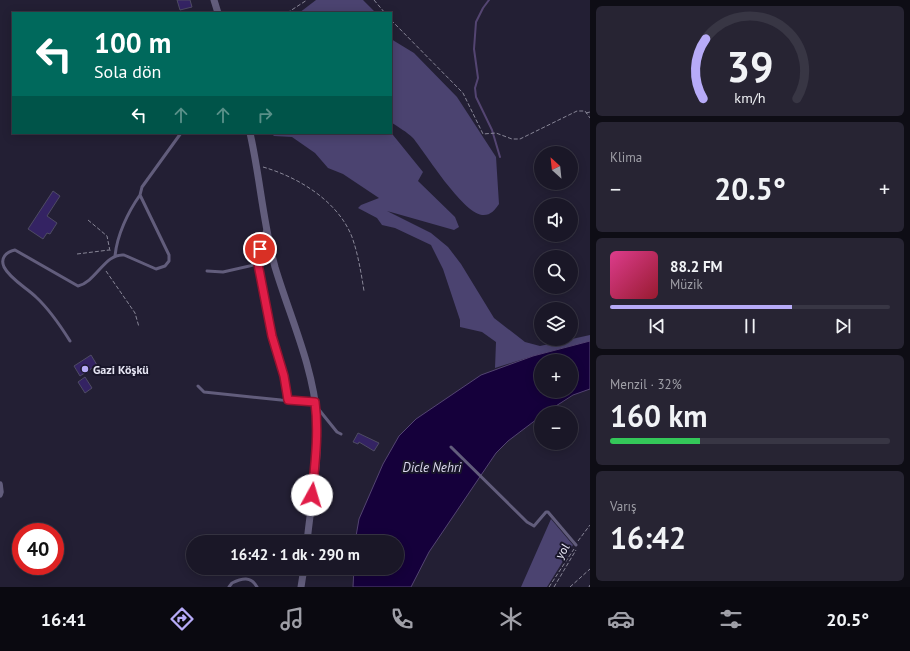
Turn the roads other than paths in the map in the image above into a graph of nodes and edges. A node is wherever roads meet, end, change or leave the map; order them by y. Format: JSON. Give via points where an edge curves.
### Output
{"nodes":[{"id":1,"x":214,"y":0,"type":"edge"},
{"id":2,"x":218,"y":12,"type":"edge"},
{"id":3,"x":180,"y":134,"type":"edge"},
{"id":4,"x":250,"y":134,"type":"edge"},
{"id":5,"x":140,"y":195,"type":"junction"},
{"id":6,"x":266,"y":228,"type":"junction"},
{"id":7,"x":115,"y":256,"type":"junction"},
{"id":8,"x":258,"y":264,"type":"junction"},
{"id":9,"x":207,"y":271,"type":"dead end"},
{"id":10,"x":70,"y":341,"type":"dead end"},
{"id":11,"x":198,"y":386,"type":"dead end"},
{"id":12,"x":288,"y":400,"type":"junction"},
{"id":13,"x":315,"y":403,"type":"junction"},
{"id":14,"x":342,"y":434,"type":"dead end"},
{"id":15,"x":451,"y":447,"type":"dead end"},
{"id":16,"x":0,"y":484,"type":"edge"},
{"id":17,"x":0,"y":495,"type":"edge"},
{"id":18,"x":307,"y":535,"type":"edge"},
{"id":19,"x":576,"y":545,"type":"road end"},
{"id":20,"x":303,"y":575,"type":"edge"},
{"id":21,"x":229,"y":587,"type":"edge"},
{"id":22,"x":257,"y":587,"type":"edge"},
{"id":23,"x":302,"y":587,"type":"edge"}],
"edges":[{"from":1,"to":2,"type":"street"},
{"from":3,"to":5,"type":"lane","via":[[142,187]]},
{"from":4,"to":6,"type":"street"},
{"from":5,"to":7,"type":"lane","via":[[116,244]]},
{"from":5,"to":7,"type":"lane","via":[[169,255],[169,261],[165,266],[156,269],[124,255]]},
{"from":6,"to":8,"type":"lane","via":[[261,239]]},
{"from":6,"to":13,"type":"street"},
{"from":7,"to":10,"type":"lane","via":[[78,286],[15,250],[3,258],[6,271],[46,307]]},
{"from":8,"to":9,"type":"lane","via":[[224,272]]},
{"from":8,"to":12,"type":"lane"},
{"from":11,"to":12,"type":"lane","via":[[204,392]]},
{"from":12,"to":13,"type":"lane"},
{"from":13,"to":14,"type":"lane","via":[[337,432]]},
{"from":13,"to":18,"type":"street","via":[[317,448]]},
{"from":15,"to":19,"type":"lane","via":[[527,522],[534,526],[548,512]]},
{"from":16,"to":17,"type":"street"},
{"from":20,"to":23,"type":"street"},
{"from":21,"to":22,"type":"lane","via":[[232,582],[246,578],[254,581]]}]}
